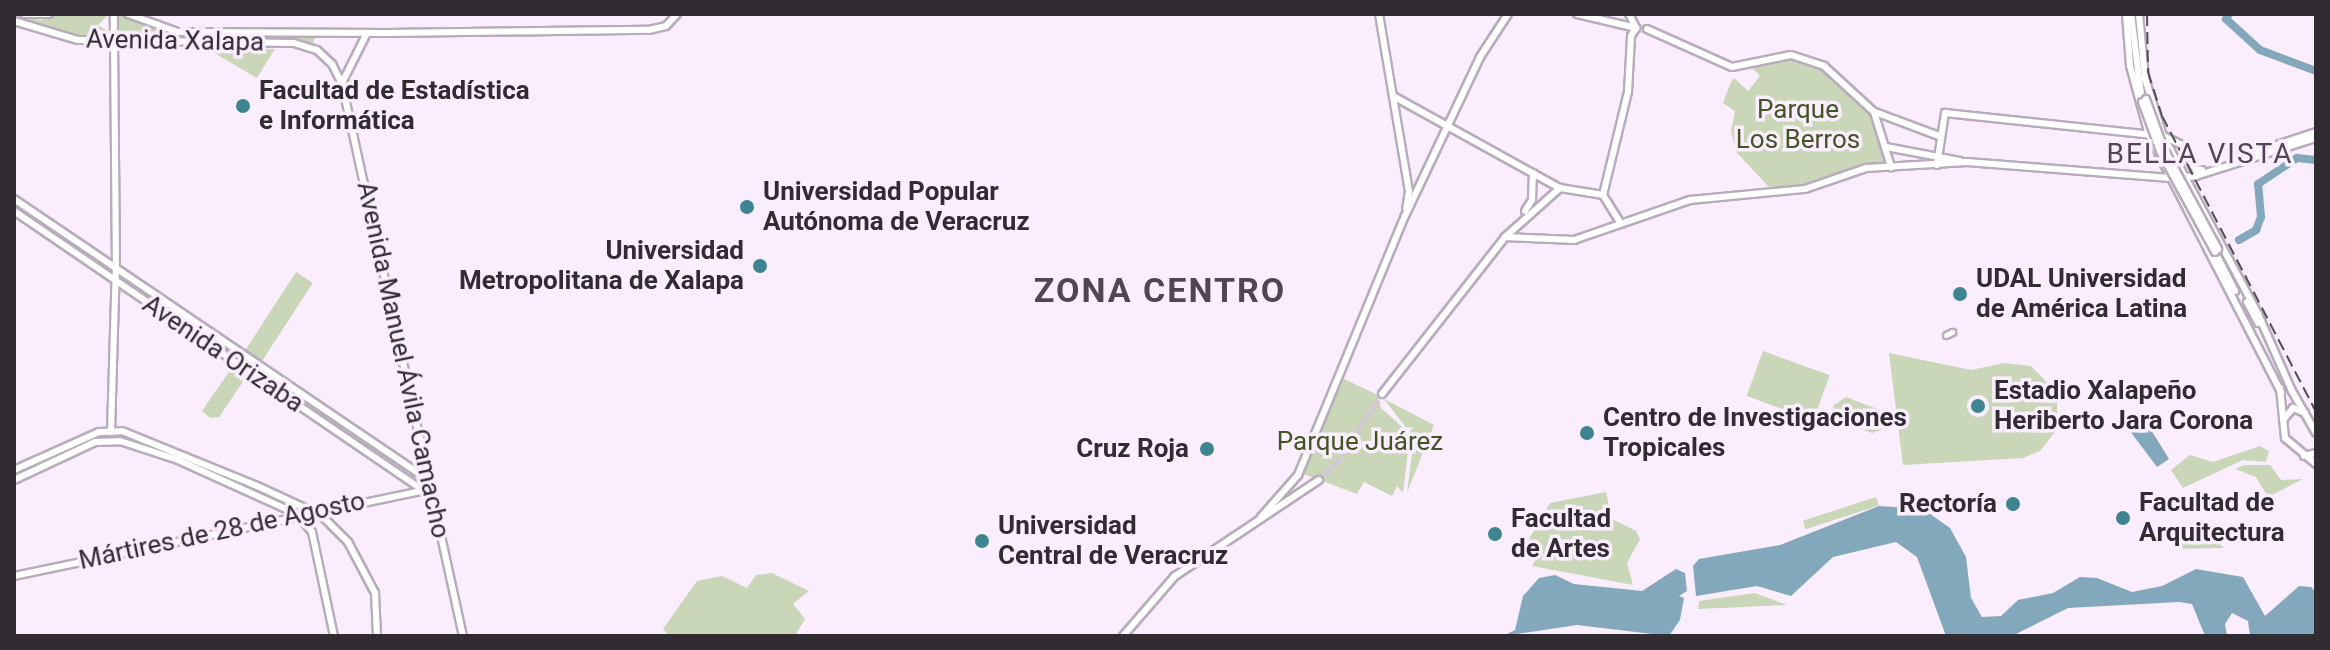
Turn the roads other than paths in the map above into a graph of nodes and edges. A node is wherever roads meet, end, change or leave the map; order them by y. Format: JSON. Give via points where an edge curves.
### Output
{"nodes":[{"id":1,"x":24,"y":14,"type":"edge"},
{"id":2,"x":49,"y":14,"type":"edge"},
{"id":3,"x":114,"y":14,"type":"edge"},
{"id":4,"x":128,"y":14,"type":"edge"},
{"id":5,"x":677,"y":14,"type":"edge"},
{"id":6,"x":1379,"y":14,"type":"edge"},
{"id":7,"x":1508,"y":14,"type":"edge"},
{"id":8,"x":1577,"y":14,"type":"edge"},
{"id":9,"x":1629,"y":14,"type":"edge"},
{"id":10,"x":2133,"y":14,"type":"edge"},
{"id":11,"x":14,"y":21,"type":"edge"},
{"id":12,"x":1636,"y":28,"type":"junction"},
{"id":13,"x":1647,"y":29,"type":"joint"},
{"id":14,"x":317,"y":33,"type":"junction"},
{"id":15,"x":348,"y":33,"type":"junction"},
{"id":16,"x":367,"y":33,"type":"junction"},
{"id":17,"x":387,"y":33,"type":"junction"},
{"id":18,"x":113,"y":42,"type":"junction"},
{"id":19,"x":317,"y":50,"type":"junction"},
{"id":20,"x":356,"y":50,"type":"junction"},
{"id":21,"x":351,"y":59,"type":"junction"},
{"id":22,"x":332,"y":64,"type":"junction"},
{"id":23,"x":342,"y":84,"type":"junction"},
{"id":24,"x":1393,"y":96,"type":"junction"},
{"id":25,"x":1874,"y":112,"type":"junction"},
{"id":26,"x":2156,"y":117,"type":"junction"},
{"id":27,"x":2144,"y":121,"type":"junction"},
{"id":28,"x":1451,"y":124,"type":"junction"},
{"id":29,"x":2149,"y":135,"type":"junction"},
{"id":30,"x":2316,"y":135,"type":"edge"},
{"id":31,"x":1939,"y":136,"type":"junction"},
{"id":32,"x":2163,"y":136,"type":"junction"},
{"id":33,"x":2182,"y":145,"type":"junction"},
{"id":34,"x":1886,"y":147,"type":"junction"},
{"id":35,"x":1937,"y":156,"type":"junction"},
{"id":36,"x":1967,"y":162,"type":"junction"},
{"id":37,"x":2176,"y":163,"type":"junction"},
{"id":38,"x":1937,"y":165,"type":"junction"},
{"id":39,"x":1891,"y":167,"type":"junction"},
{"id":40,"x":1533,"y":173,"type":"junction"},
{"id":41,"x":2183,"y":177,"type":"junction"},
{"id":42,"x":2170,"y":178,"type":"junction"},
{"id":43,"x":1560,"y":188,"type":"junction"},
{"id":44,"x":1603,"y":195,"type":"junction"},
{"id":45,"x":14,"y":199,"type":"edge"},
{"id":46,"x":14,"y":211,"type":"edge"},
{"id":47,"x":1405,"y":216,"type":"junction"},
{"id":48,"x":2205,"y":217,"type":"junction"},
{"id":49,"x":2193,"y":223,"type":"junction"},
{"id":50,"x":1516,"y":224,"type":"junction"},
{"id":51,"x":1621,"y":224,"type":"junction"},
{"id":52,"x":2213,"y":233,"type":"junction"},
{"id":53,"x":1505,"y":237,"type":"junction"},
{"id":54,"x":2201,"y":239,"type":"junction"},
{"id":55,"x":116,"y":268,"type":"junction"},
{"id":56,"x":116,"y":281,"type":"junction"},
{"id":57,"x":174,"y":306,"type":"junction"},
{"id":58,"x":167,"y":315,"type":"junction"},
{"id":59,"x":2282,"y":378,"type":"junction"},
{"id":60,"x":2292,"y":391,"type":"junction"},
{"id":61,"x":2281,"y":392,"type":"junction"},
{"id":62,"x":1380,"y":398,"type":"tunnel mouth"},
{"id":63,"x":2305,"y":413,"type":"junction"},
{"id":64,"x":2282,"y":424,"type":"junction"},
{"id":65,"x":111,"y":431,"type":"junction"},
{"id":66,"x":2316,"y":433,"type":"edge"},
{"id":67,"x":111,"y":440,"type":"junction"},
{"id":68,"x":2316,"y":453,"type":"edge"},
{"id":69,"x":2304,"y":456,"type":"junction"},
{"id":70,"x":2316,"y":464,"type":"edge"},
{"id":71,"x":14,"y":470,"type":"edge"},
{"id":72,"x":416,"y":472,"type":"junction"},
{"id":73,"x":14,"y":480,"type":"edge"},
{"id":74,"x":408,"y":481,"type":"junction"},
{"id":75,"x":1317,"y":482,"type":"tunnel mouth"},
{"id":76,"x":431,"y":489,"type":"junction"},
{"id":77,"x":422,"y":491,"type":"junction"},
{"id":78,"x":311,"y":511,"type":"junction"},
{"id":79,"x":297,"y":514,"type":"junction"},
{"id":80,"x":1261,"y":517,"type":"junction"},
{"id":81,"x":14,"y":576,"type":"edge"},
{"id":82,"x":334,"y":636,"type":"edge"},
{"id":83,"x":377,"y":636,"type":"edge"},
{"id":84,"x":463,"y":636,"type":"edge"},
{"id":85,"x":1123,"y":636,"type":"edge"}],
"edges":[{"from":1,"to":2,"type":"main road","name":"Avenida Xalapa"},
{"from":3,"to":18,"type":"main road"},
{"from":4,"to":14,"type":"main road","name":"Avenida Xalapa","via":[[178,32]]},
{"from":5,"to":17,"type":"main road","name":"Avenida Xalapa","via":[[666,26],[649,30]]},
{"from":6,"to":24,"type":"main road"},
{"from":7,"to":28,"type":"main road","via":[[1480,57]]},
{"from":8,"to":12,"type":"main road"},
{"from":9,"to":12,"type":"main road"},
{"from":10,"to":26,"type":"main road"},
{"from":10,"to":27,"type":"main road","via":[[2127,51]]},
{"from":10,"to":59,"type":"main road","bridge":true,"via":[[2144,101],[2160,151]]},
{"from":11,"to":18,"type":"main road","name":"Avenida Xalapa","via":[[65,38]]},
{"from":12,"to":13,"type":"street"},
{"from":12,"to":44,"type":"main road","via":[[1628,92]]},
{"from":13,"to":25,"type":"main road","via":[[1738,68],[1774,57],[1804,58],[1836,74]]},
{"from":14,"to":15,"type":"main road","name":"Avenida Xalapa"},
{"from":14,"to":19,"type":"main road"},
{"from":15,"to":16,"type":"main road","name":"Avenida Xalapa"},
{"from":15,"to":20,"type":"main road"},
{"from":16,"to":17,"type":"main road","name":"Avenida Xalapa"},
{"from":16,"to":20,"type":"main road"},
{"from":17,"to":20,"type":"main road"},
{"from":18,"to":19,"type":"main road","name":"Avenida Xalapa","via":[[294,43]]},
{"from":18,"to":55,"type":"main road"},
{"from":19,"to":22,"type":"main road"},
{"from":20,"to":21,"type":"main road"},
{"from":21,"to":22,"type":"main road"},
{"from":21,"to":23,"type":"main road"},
{"from":22,"to":23,"type":"main road","name":"Avenida Manuel Ávila Camacho"},
{"from":23,"to":76,"type":"main road","name":"Avenida Manuel Ávila Camacho"},
{"from":24,"to":28,"type":"main road"},
{"from":24,"to":47,"type":"main road","via":[[1409,191]]},
{"from":25,"to":31,"type":"main road"},
{"from":25,"to":34,"type":"main road"},
{"from":26,"to":27,"type":"main road","via":[[2151,126]]},
{"from":26,"to":32,"type":"main road"},
{"from":27,"to":29,"type":"main road"},
{"from":28,"to":40,"type":"main road"},
{"from":28,"to":47,"type":"main road"},
{"from":29,"to":31,"type":"main road","via":[[1945,113]]},
{"from":29,"to":32,"type":"main road"},
{"from":29,"to":42,"type":"main road"},
{"from":30,"to":33,"type":"main road","via":[[2200,171]]},
{"from":30,"to":41,"type":"main road"},
{"from":31,"to":35,"type":"main road"},
{"from":32,"to":33,"type":"main road"},
{"from":32,"to":37,"type":"main road"},
{"from":33,"to":37,"type":"street"},
{"from":34,"to":35,"type":"main road"},
{"from":34,"to":39,"type":"main road"},
{"from":35,"to":36,"type":"main road"},
{"from":35,"to":38,"type":"main road"},
{"from":36,"to":38,"type":"main road"},
{"from":36,"to":42,"type":"main road"},
{"from":37,"to":41,"type":"main road"},
{"from":37,"to":42,"type":"main road"},
{"from":38,"to":39,"type":"main road"},
{"from":39,"to":51,"type":"main road","via":[[1866,168],[1805,189],[1690,200]]},
{"from":40,"to":43,"type":"main road"},
{"from":40,"to":50,"type":"main road","via":[[1532,200]]},
{"from":41,"to":42,"type":"main road"},
{"from":41,"to":48,"type":"main road"},
{"from":42,"to":49,"type":"main road"},
{"from":43,"to":44,"type":"main road"},
{"from":43,"to":50,"type":"main road"},
{"from":44,"to":51,"type":"main road"},
{"from":45,"to":55,"type":"main road","name":"Avenida Orizaba"},
{"from":46,"to":56,"type":"main road","name":"Avenida Orizaba"},
{"from":47,"to":80,"type":"main road","via":[[1298,475]]},
{"from":48,"to":49,"type":"main road","via":[[2201,224]]},
{"from":48,"to":52,"type":"main road"},
{"from":49,"to":54,"type":"main road"},
{"from":50,"to":53,"type":"main road"},
{"from":51,"to":53,"type":"main road","via":[[1574,240]]},
{"from":52,"to":54,"type":"main road","via":[[2206,232]]},
{"from":52,"to":60,"type":"main road"},
{"from":53,"to":62,"type":"main road"},
{"from":54,"to":61,"type":"main road"},
{"from":55,"to":56,"type":"main road"},
{"from":55,"to":57,"type":"main road","name":"Avenida Orizaba"},
{"from":56,"to":58,"type":"main road","name":"Avenida Orizaba"},
{"from":56,"to":65,"type":"main road"},
{"from":57,"to":58,"type":"street"},
{"from":57,"to":72,"type":"main road","name":"Avenida Orizaba"},
{"from":58,"to":74,"type":"main road","name":"Avenida Orizaba"},
{"from":59,"to":60,"type":"main road"},
{"from":59,"to":61,"type":"main road"},
{"from":60,"to":63,"type":"main road"},
{"from":61,"to":64,"type":"main road"},
{"from":63,"to":64,"type":"main road","via":[[2289,410]]},
{"from":63,"to":66,"type":"main road"},
{"from":64,"to":69,"type":"main road","via":[[2288,443]]},
{"from":65,"to":67,"type":"main road"},
{"from":65,"to":71,"type":"main road"},
{"from":65,"to":78,"type":"main road","via":[[152,439]]},
{"from":67,"to":73,"type":"main road"},
{"from":67,"to":79,"type":"main road","via":[[178,460]]},
{"from":68,"to":69,"type":"main road"},
{"from":69,"to":70,"type":"main road"},
{"from":72,"to":74,"type":"main road"},
{"from":72,"to":76,"type":"main road","name":"Avenida Orizaba"},
{"from":74,"to":77,"type":"main road","name":"Avenida Orizaba"},
{"from":75,"to":80,"type":"main road"},
{"from":76,"to":77,"type":"main road","name":"Avenida Orizaba"},
{"from":76,"to":84,"type":"main road","name":"Avenida Manuel Ávila Camacho"},
{"from":77,"to":78,"type":"main road","name":"Mártires de 28 de Agosto"},
{"from":78,"to":79,"type":"main road","name":"Mártires de 28 de Agosto"},
{"from":78,"to":83,"type":"main road","via":[[342,535],[365,569],[375,593]]},
{"from":79,"to":81,"type":"main road","name":"Mártires de 28 de Agosto"},
{"from":79,"to":82,"type":"main road","via":[[312,532]]},
{"from":80,"to":85,"type":"main road","via":[[1175,576]]}]}
